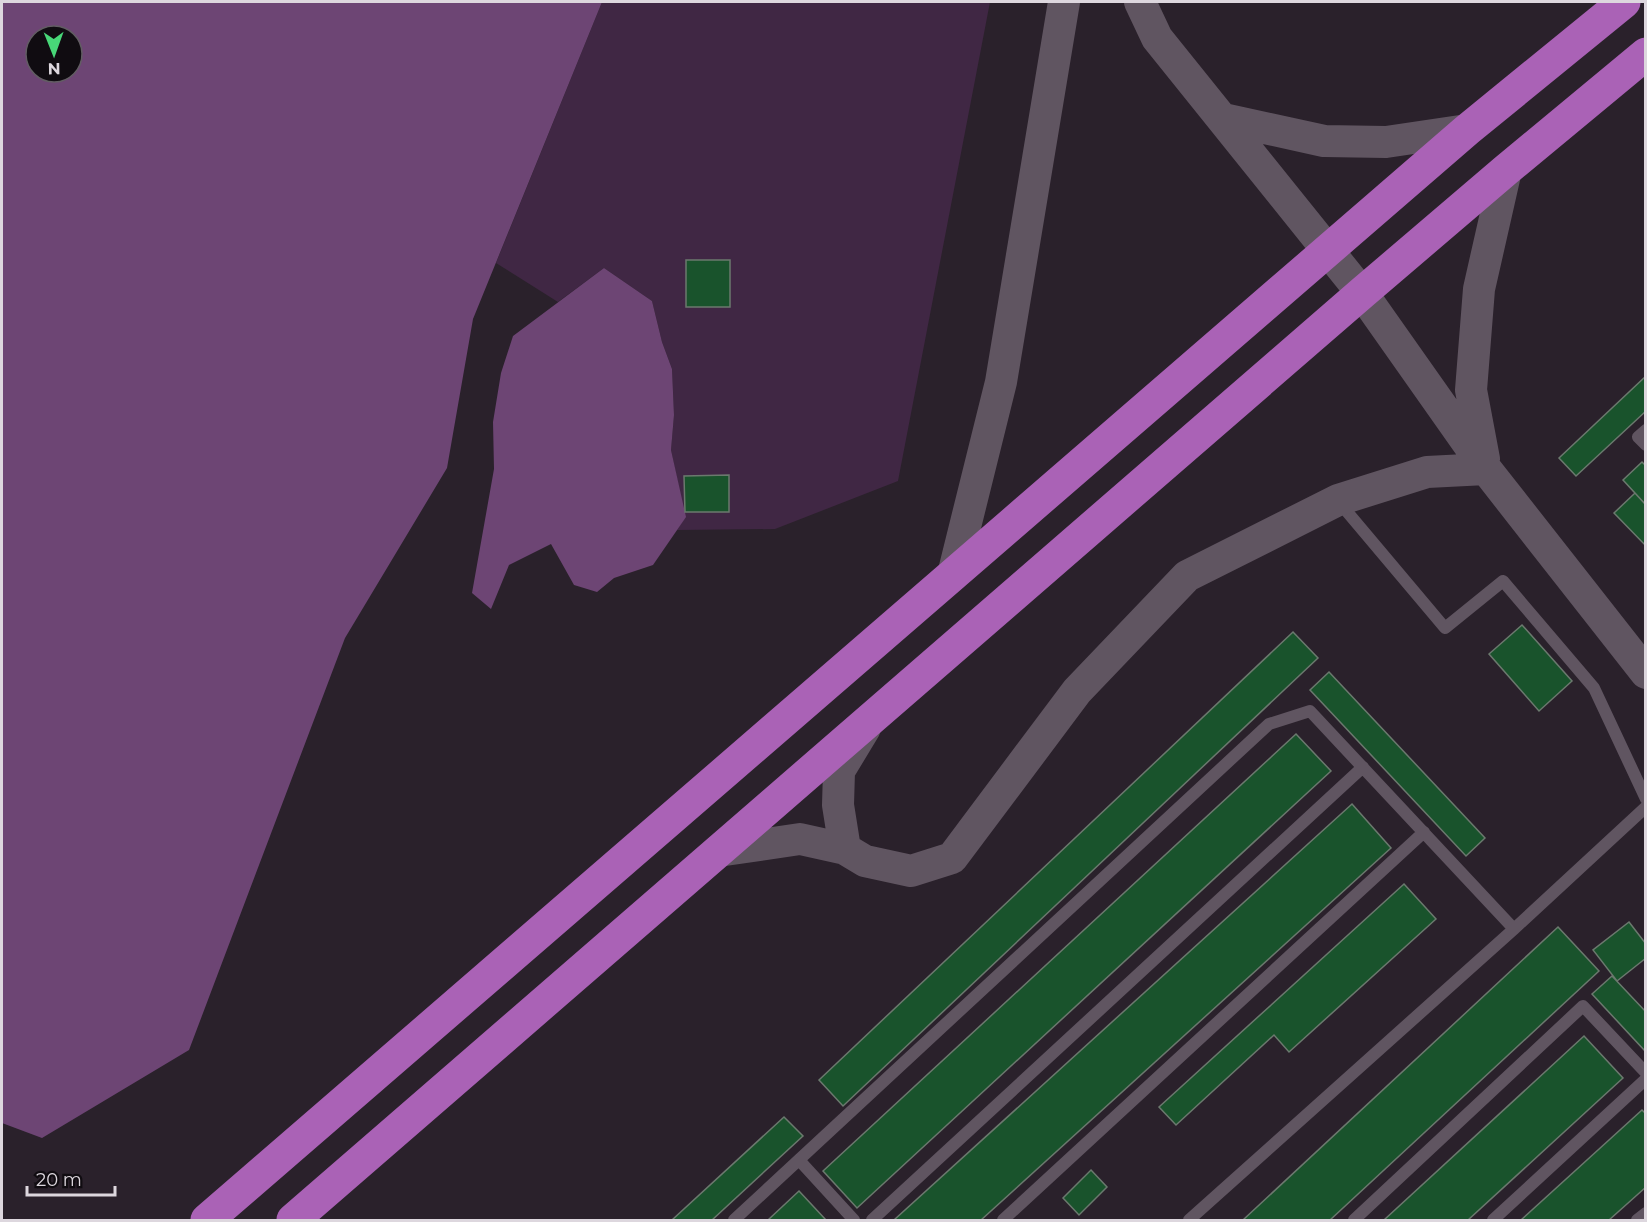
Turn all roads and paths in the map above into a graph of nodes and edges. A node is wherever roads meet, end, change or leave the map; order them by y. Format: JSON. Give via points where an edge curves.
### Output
{"nodes":[{"id":1,"x":1065,"y":2,"type":"edge"},
{"id":2,"x":1140,"y":2,"type":"edge"},
{"id":3,"x":1624,"y":2,"type":"edge"},
{"id":4,"x":1646,"y":54,"type":"edge"},
{"id":5,"x":1222,"y":119,"type":"junction"},
{"id":6,"x":1467,"y":130,"type":"junction"},
{"id":7,"x":1506,"y":170,"type":"junction"},
{"id":8,"x":1328,"y":250,"type":"junction"},
{"id":9,"x":1362,"y":294,"type":"junction"},
{"id":10,"x":1646,"y":430,"type":"edge"},
{"id":11,"x":1646,"y":445,"type":"edge"},
{"id":12,"x":1486,"y":469,"type":"junction"},
{"id":13,"x":1338,"y":500,"type":"junction"},
{"id":14,"x":953,"y":575,"type":"junction"},
{"id":15,"x":1646,"y":673,"type":"edge"},
{"id":16,"x":870,"y":719,"type":"junction"},
{"id":17,"x":1363,"y":767,"type":"junction"},
{"id":18,"x":1646,"y":799,"type":"edge"},
{"id":19,"x":1646,"y":807,"type":"edge"},
{"id":20,"x":1424,"y":832,"type":"junction"},
{"id":21,"x":845,"y":849,"type":"junction"},
{"id":22,"x":718,"y":851,"type":"junction"},
{"id":23,"x":1514,"y":929,"type":"junction"},
{"id":24,"x":1646,"y":1073,"type":"edge"},
{"id":25,"x":1646,"y":1079,"type":"edge"},
{"id":26,"x":799,"y":1160,"type":"junction"},
{"id":27,"x":1646,"y":1213,"type":"edge"},
{"id":28,"x":207,"y":1221,"type":"edge"},
{"id":29,"x":293,"y":1221,"type":"edge"},
{"id":30,"x":734,"y":1221,"type":"edge"},
{"id":31,"x":854,"y":1221,"type":"edge"},
{"id":32,"x":872,"y":1221,"type":"edge"},
{"id":33,"x":1003,"y":1221,"type":"edge"},
{"id":34,"x":1189,"y":1221,"type":"edge"},
{"id":35,"x":1354,"y":1221,"type":"edge"},
{"id":36,"x":1493,"y":1221,"type":"edge"},
{"id":37,"x":1637,"y":1221,"type":"edge"}],
"edges":[{"from":1,"to":14,"type":"street","via":[[1001,382]]},
{"from":2,"to":5,"type":"street","via":[[1157,38]]},
{"from":3,"to":6,"type":"highway"},
{"from":4,"to":7,"type":"highway"},
{"from":5,"to":6,"type":"street","via":[[1324,141],[1386,142]]},
{"from":5,"to":8,"type":"street"},
{"from":6,"to":8,"type":"highway"},
{"from":7,"to":9,"type":"highway"},
{"from":7,"to":12,"type":"street","via":[[1479,289],[1471,390]]},
{"from":8,"to":9,"type":"street"},
{"from":8,"to":14,"type":"highway"},
{"from":9,"to":12,"type":"street"},
{"from":9,"to":16,"type":"highway"},
{"from":10,"to":11,"type":"lane","via":[[1638,437]]},
{"from":12,"to":13,"type":"street","via":[[1427,472]]},
{"from":12,"to":15,"type":"street"},
{"from":13,"to":18,"type":"lane","via":[[1445,627],[1503,581],[1594,688]]},
{"from":13,"to":21,"type":"street","via":[[1187,576],[1077,691],[952,858],[911,871],[865,861]]},
{"from":14,"to":28,"type":"highway"},
{"from":16,"to":21,"type":"street","via":[[839,771],[838,805]]},
{"from":16,"to":22,"type":"highway"},
{"from":17,"to":20,"type":"lane"},
{"from":17,"to":26,"type":"lane","via":[[1310,711],[1269,724]]},
{"from":17,"to":32,"type":"lane"},
{"from":19,"to":23,"type":"lane"},
{"from":20,"to":23,"type":"lane"},
{"from":20,"to":33,"type":"lane"},
{"from":21,"to":22,"type":"street","via":[[800,839]]},
{"from":22,"to":29,"type":"highway"},
{"from":23,"to":34,"type":"lane"},
{"from":24,"to":35,"type":"lane","via":[[1583,1006]]},
{"from":25,"to":36,"type":"lane"},
{"from":26,"to":30,"type":"lane"},
{"from":26,"to":31,"type":"lane"},
{"from":27,"to":37,"type":"lane"}]}
